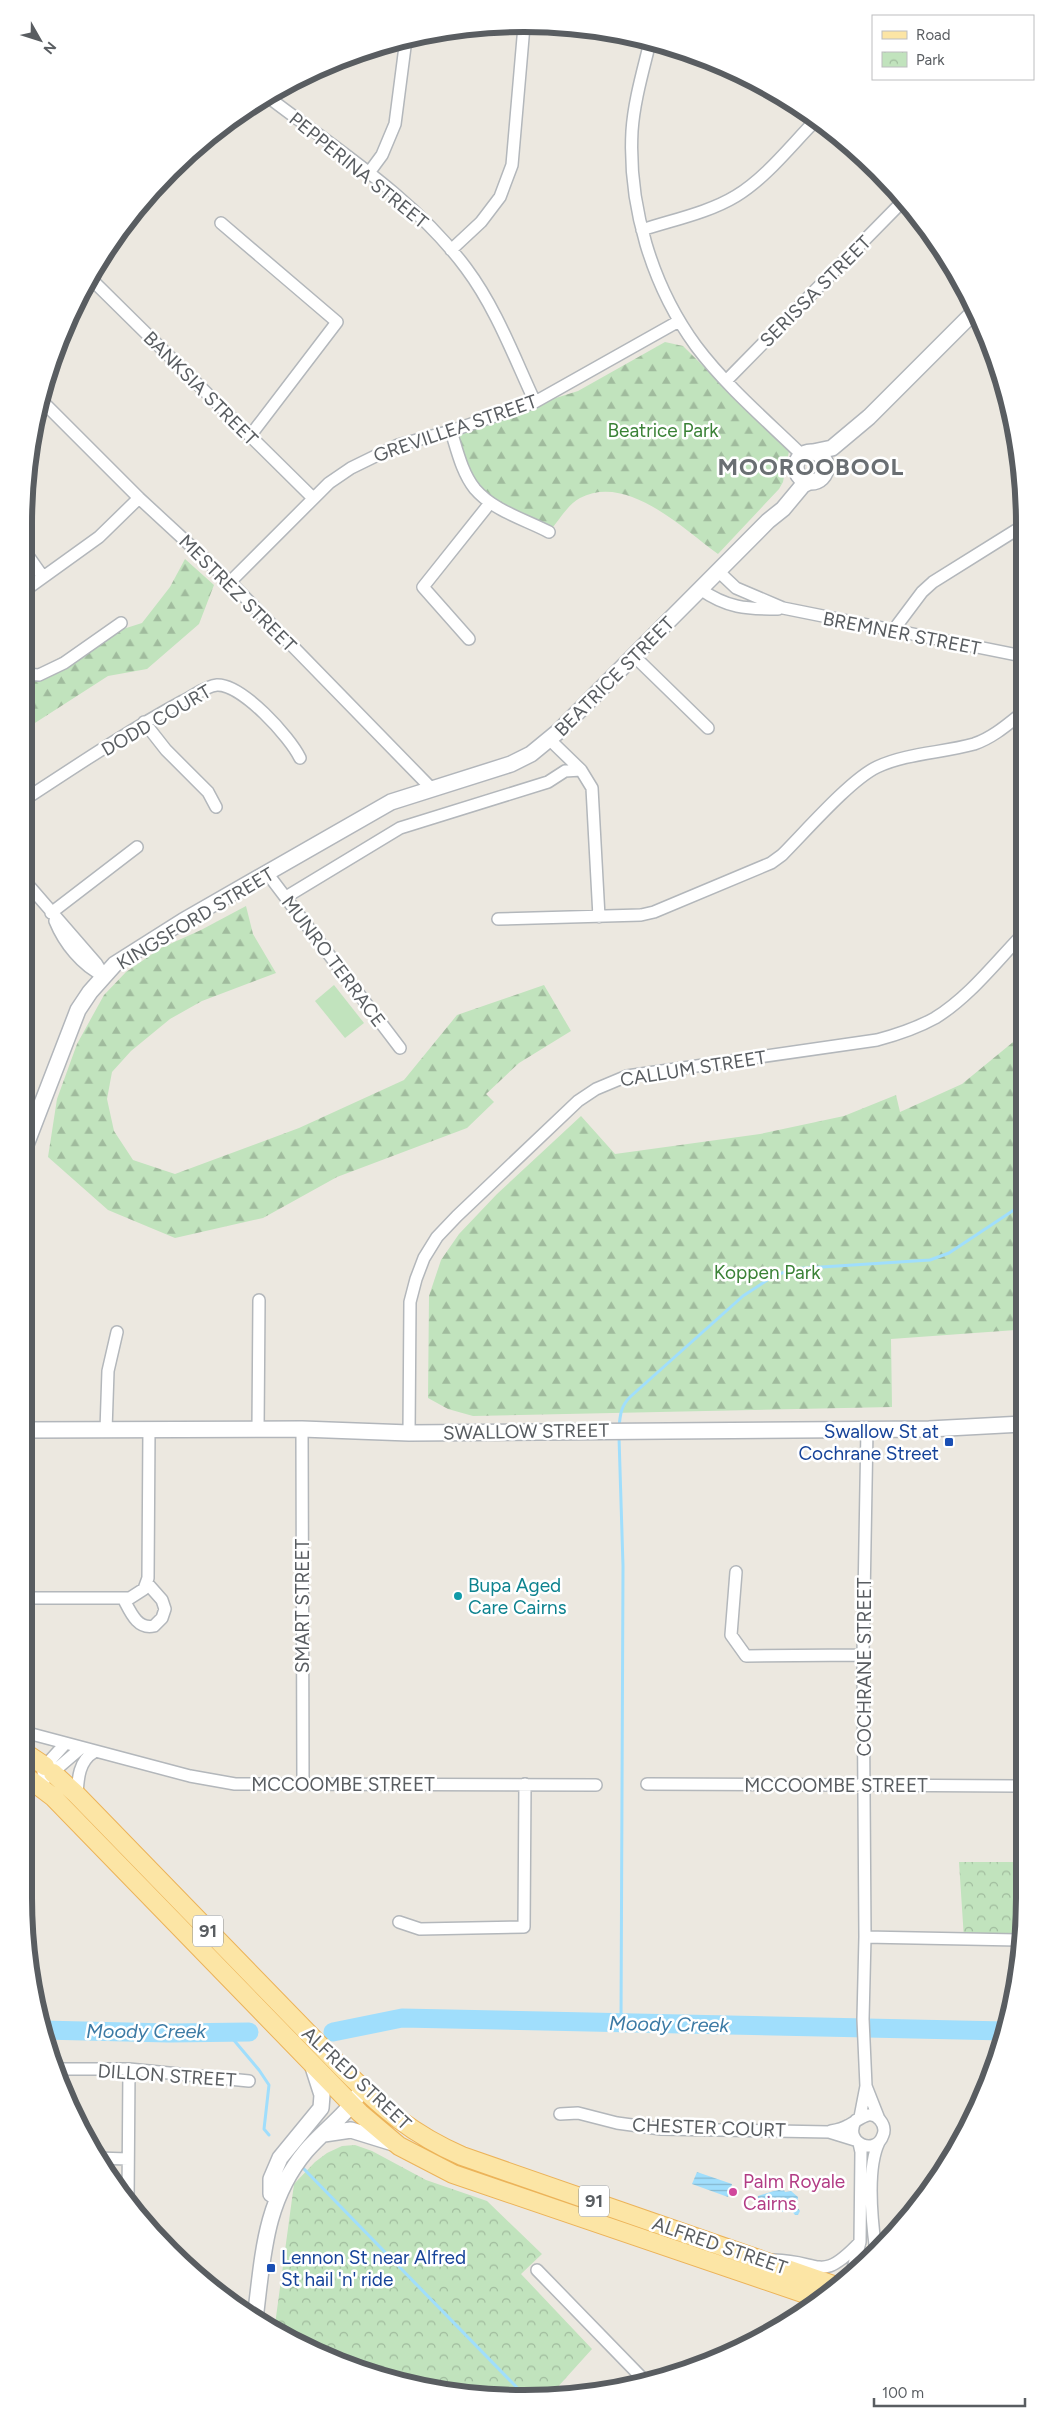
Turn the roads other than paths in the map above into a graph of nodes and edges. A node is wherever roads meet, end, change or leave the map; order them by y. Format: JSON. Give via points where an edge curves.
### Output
{"nodes":[{"id":1,"x":523,"y":32,"type":"edge"},
{"id":2,"x":405,"y":47,"type":"edge"},
{"id":3,"x":648,"y":48,"type":"edge"},
{"id":4,"x":274,"y":101,"type":"edge"},
{"id":5,"x":811,"y":125,"type":"edge"},
{"id":6,"x":368,"y":174,"type":"junction"},
{"id":7,"x":899,"y":205,"type":"edge"},
{"id":8,"x":221,"y":223,"type":"dead end"},
{"id":9,"x":642,"y":230,"type":"junction"},
{"id":10,"x":452,"y":250,"type":"junction"},
{"id":11,"x":95,"y":284,"type":"edge"},
{"id":12,"x":970,"y":316,"type":"edge"},
{"id":13,"x":679,"y":321,"type":"junction"},
{"id":14,"x":726,"y":381,"type":"junction"},
{"id":15,"x":535,"y":402,"type":"junction"},
{"id":16,"x":47,"y":407,"type":"edge"},
{"id":17,"x":869,"y":417,"type":"junction"},
{"id":18,"x":451,"y":431,"type":"junction"},
{"id":19,"x":250,"y":436,"type":"junction"},
{"id":20,"x":804,"y":458,"type":"junction"},
{"id":21,"x":825,"y":466,"type":"junction"},
{"id":22,"x":811,"y":481,"type":"junction"},
{"id":23,"x":140,"y":498,"type":"junction"},
{"id":24,"x":313,"y":498,"type":"junction"},
{"id":25,"x":490,"y":503,"type":"junction"},
{"id":26,"x":768,"y":521,"type":"junction"},
{"id":27,"x":1016,"y":530,"type":"edge"},
{"id":28,"x":549,"y":532,"type":"dead end"},
{"id":29,"x":32,"y":561,"type":"edge"},
{"id":30,"x":718,"y":571,"type":"junction"},
{"id":31,"x":44,"y":577,"type":"junction"},
{"id":32,"x":230,"y":582,"type":"junction"},
{"id":33,"x":32,"y":585,"type":"edge"},
{"id":34,"x":700,"y":589,"type":"junction"},
{"id":35,"x":783,"y":608,"type":"junction"},
{"id":36,"x":121,"y":623,"type":"dead end"},
{"id":37,"x":892,"y":632,"type":"junction"},
{"id":38,"x":469,"y":639,"type":"dead end"},
{"id":39,"x":1016,"y":655,"type":"edge"},
{"id":40,"x":634,"y":656,"type":"junction"},
{"id":41,"x":32,"y":675,"type":"edge"},
{"id":42,"x":1016,"y":718,"type":"edge"},
{"id":43,"x":144,"y":722,"type":"junction"},
{"id":44,"x":708,"y":728,"type":"dead end"},
{"id":45,"x":550,"y":740,"type":"junction"},
{"id":46,"x":300,"y":758,"type":"dead end"},
{"id":47,"x":580,"y":770,"type":"junction"},
{"id":48,"x":432,"y":789,"type":"junction"},
{"id":49,"x":32,"y":795,"type":"edge"},
{"id":50,"x":216,"y":807,"type":"dead end"},
{"id":51,"x":136,"y":847,"type":"dead end"},
{"id":52,"x":267,"y":873,"type":"junction"},
{"id":53,"x":32,"y":890,"type":"edge"},
{"id":54,"x":286,"y":897,"type":"junction"},
{"id":55,"x":51,"y":913,"type":"junction"},
{"id":56,"x":599,"y":917,"type":"junction"},
{"id":57,"x":498,"y":919,"type":"dead end"},
{"id":58,"x":1016,"y":941,"type":"edge"},
{"id":59,"x":104,"y":976,"type":"junction"},
{"id":60,"x":400,"y":1048,"type":"dead end"},
{"id":61,"x":32,"y":1128,"type":"edge"},
{"id":62,"x":258,"y":1300,"type":"dead end"},
{"id":63,"x":117,"y":1332,"type":"dead end"},
{"id":64,"x":1016,"y":1424,"type":"edge"},
{"id":65,"x":149,"y":1429,"type":"junction"},
{"id":66,"x":258,"y":1429,"type":"junction"},
{"id":67,"x":302,"y":1429,"type":"junction"},
{"id":68,"x":866,"y":1429,"type":"junction"},
{"id":69,"x":32,"y":1430,"type":"edge"},
{"id":70,"x":106,"y":1430,"type":"junction"},
{"id":71,"x":409,"y":1432,"type":"junction"},
{"id":72,"x":736,"y":1572,"type":"dead end"},
{"id":73,"x":147,"y":1584,"type":"junction"},
{"id":74,"x":32,"y":1598,"type":"edge"},
{"id":75,"x":122,"y":1598,"type":"junction"},
{"id":76,"x":863,"y":1655,"type":"junction"},
{"id":77,"x":32,"y":1734,"type":"edge"},
{"id":78,"x":65,"y":1744,"type":"junction"},
{"id":79,"x":81,"y":1748,"type":"junction"},
{"id":80,"x":94,"y":1752,"type":"junction"},
{"id":81,"x":32,"y":1758,"type":"edge"},
{"id":82,"x":49,"y":1770,"type":"junction"},
{"id":83,"x":32,"y":1781,"type":"edge"},
{"id":84,"x":303,"y":1783,"type":"junction"},
{"id":85,"x":525,"y":1784,"type":"junction"},
{"id":86,"x":648,"y":1784,"type":"dead end"},
{"id":87,"x":38,"y":1785,"type":"junction"},
{"id":88,"x":596,"y":1785,"type":"dead end"},
{"id":89,"x":864,"y":1785,"type":"junction"},
{"id":90,"x":1016,"y":1786,"type":"edge"},
{"id":91,"x":76,"y":1794,"type":"junction"},
{"id":92,"x":399,"y":1922,"type":"dead end"},
{"id":93,"x":865,"y":1937,"type":"junction"},
{"id":94,"x":1014,"y":1940,"type":"edge"},
{"id":95,"x":310,"y":2059,"type":"junction"},
{"id":96,"x":63,"y":2069,"type":"edge"},
{"id":97,"x":129,"y":2069,"type":"junction"},
{"id":98,"x":249,"y":2081,"type":"dead end"},
{"id":99,"x":866,"y":2086,"type":"junction"},
{"id":100,"x":362,"y":2089,"type":"junction"},
{"id":101,"x":350,"y":2102,"type":"junction"},
{"id":102,"x":560,"y":2114,"type":"dead end"},
{"id":103,"x":858,"y":2118,"type":"junction"},
{"id":104,"x":879,"y":2119,"type":"junction"},
{"id":105,"x":829,"y":2132,"type":"junction"},
{"id":106,"x":324,"y":2134,"type":"junction"},
{"id":107,"x":857,"y":2141,"type":"junction"},
{"id":108,"x":878,"y":2142,"type":"junction"},
{"id":109,"x":399,"y":2146,"type":"junction"},
{"id":110,"x":107,"y":2158,"type":"edge"},
{"id":111,"x":128,"y":2159,"type":"junction"},
{"id":112,"x":128,"y":2190,"type":"edge"},
{"id":113,"x":270,"y":2194,"type":"junction"},
{"id":114,"x":266,"y":2228,"type":"junction"},
{"id":115,"x":873,"y":2228,"type":"junction"},
{"id":116,"x":860,"y":2242,"type":"junction"},
{"id":117,"x":875,"y":2243,"type":"edge"},
{"id":118,"x":871,"y":2247,"type":"edge"},
{"id":119,"x":763,"y":2259,"type":"junction"},
{"id":120,"x":854,"y":2264,"type":"edge"},
{"id":121,"x":537,"y":2270,"type":"dead end"},
{"id":122,"x":830,"y":2284,"type":"edge"},
{"id":123,"x":813,"y":2297,"type":"edge"},
{"id":124,"x":256,"y":2311,"type":"edge"},
{"id":125,"x":641,"y":2376,"type":"edge"}],
"edges":[{"from":1,"to":10,"type":"street","via":[[512,166],[500,197]]},
{"from":2,"to":6,"type":"street","via":[[395,124],[382,155]]},
{"from":3,"to":9,"type":"street","via":[[632,131],[635,195]]},
{"from":4,"to":6,"type":"street","name":"PEPPERINA STREET"},
{"from":5,"to":9,"type":"street","via":[[735,196],[718,205]]},
{"from":6,"to":10,"type":"street","name":"PEPPERINA STREET","via":[[419,216]]},
{"from":7,"to":14,"type":"street","name":"SERISSA STREET"},
{"from":8,"to":19,"type":"street","via":[[337,322]]},
{"from":9,"to":13,"type":"street","via":[[651,259]]},
{"from":10,"to":15,"type":"street","name":"PEPPERINA STREET","via":[[482,291]]},
{"from":11,"to":19,"type":"street","name":"BANKSIA STREET"},
{"from":12,"to":17,"type":"street"},
{"from":13,"to":14,"type":"street"},
{"from":13,"to":15,"type":"street","name":"GREVILLEA STREET"},
{"from":14,"to":20,"type":"street"},
{"from":15,"to":18,"type":"street","name":"GREVILLEA STREET"},
{"from":16,"to":23,"type":"street","name":"MESTREZ STREET"},
{"from":17,"to":20,"type":"street","via":[[832,448]]},
{"from":17,"to":21,"type":"street","via":[[851,442]]},
{"from":18,"to":24,"type":"street","name":"GREVILLEA STREET","via":[[372,456],[329,483]]},
{"from":18,"to":25,"type":"street","via":[[467,476]]},
{"from":19,"to":24,"type":"street","name":"BANKSIA STREET"},
{"from":20,"to":21,"type":"street","via":[[822,456]]},
{"from":20,"to":22,"type":"street","via":[[802,479]]},
{"from":20,"to":26,"type":"street","name":"BEATRICE STREET"},
{"from":21,"to":22,"type":"street","name":"BEATRICE STREET","via":[[820,478]]},
{"from":22,"to":26,"type":"street","name":"BEATRICE STREET","via":[[803,485]]},
{"from":23,"to":31,"type":"street","via":[[99,537]]},
{"from":23,"to":32,"type":"street","name":"MESTREZ STREET"},
{"from":24,"to":32,"type":"street","name":"GREVILLEA STREET"},
{"from":25,"to":28,"type":"street"},
{"from":25,"to":38,"type":"street","via":[[423,587]]},
{"from":26,"to":30,"type":"street","name":"BEATRICE STREET"},
{"from":27,"to":37,"type":"street","via":[[933,582]]},
{"from":29,"to":31,"type":"street"},
{"from":30,"to":34,"type":"street","name":"BEATRICE STREET"},
{"from":30,"to":35,"type":"street","name":"BREMNER STREET","via":[[736,588]]},
{"from":31,"to":33,"type":"street"},
{"from":32,"to":48,"type":"street","name":"MESTREZ STREET"},
{"from":34,"to":35,"type":"street","name":"BREMNER STREET","via":[[725,604],[744,608]]},
{"from":34,"to":40,"type":"street","name":"BEATRICE STREET"},
{"from":35,"to":37,"type":"street","name":"BREMNER STREET"},
{"from":36,"to":41,"type":"street","via":[[64,663],[40,676]]},
{"from":37,"to":39,"type":"street","name":"BREMNER STREET"},
{"from":40,"to":44,"type":"street"},
{"from":40,"to":45,"type":"street","name":"BEATRICE STREET"},
{"from":42,"to":56,"type":"street","via":[[975,744],[897,759],[876,768],[859,779],[782,855],[759,869],[654,912]]},
{"from":43,"to":46,"type":"street","name":"DODD COURT","via":[[209,687],[231,687],[290,742]]},
{"from":43,"to":49,"type":"street","name":"DODD COURT"},
{"from":43,"to":50,"type":"street","via":[[166,750],[208,792]]},
{"from":45,"to":47,"type":"street"},
{"from":45,"to":48,"type":"street","name":"BEATRICE STREET","via":[[511,764]]},
{"from":47,"to":54,"type":"street","name":"KINGSFORD STREET","via":[[565,771],[548,782],[400,828]]},
{"from":47,"to":56,"type":"street","via":[[588,779],[594,800]]},
{"from":48,"to":52,"type":"street","name":"KINGSFORD STREET","via":[[391,802]]},
{"from":51,"to":55,"type":"street"},
{"from":52,"to":54,"type":"street","name":"MUNRO TERRACE"},
{"from":52,"to":59,"type":"street","name":"KINGSFORD STREET","via":[[132,952]]},
{"from":53,"to":55,"type":"street"},
{"from":54,"to":60,"type":"street","name":"MUNRO TERRACE"},
{"from":55,"to":59,"type":"street","via":[[59,931],[80,959],[90,970]]},
{"from":56,"to":57,"type":"street"},
{"from":58,"to":71,"type":"street","name":"CALLUM STREET","via":[[950,1008],[896,1035],[626,1076],[596,1089],[578,1102],[457,1216],[437,1237],[424,1258],[410,1302]]},
{"from":59,"to":61,"type":"street","name":"KINGSFORD STREET","via":[[90,992],[69,1029]]},
{"from":62,"to":66,"type":"street"},
{"from":63,"to":70,"type":"street","via":[[108,1371]]},
{"from":64,"to":68,"type":"street","name":"SWALLOW STREET"},
{"from":65,"to":66,"type":"street","name":"SWALLOW STREET"},
{"from":65,"to":70,"type":"street","name":"SWALLOW STREET"},
{"from":65,"to":73,"type":"street"},
{"from":66,"to":67,"type":"street","name":"SWALLOW STREET"},
{"from":67,"to":71,"type":"street","name":"SWALLOW STREET"},
{"from":67,"to":84,"type":"street","name":"SMART STREET"},
{"from":68,"to":71,"type":"street","name":"SWALLOW STREET"},
{"from":68,"to":76,"type":"street","name":"COCHRANE STREET"},
{"from":69,"to":70,"type":"street","name":"SWALLOW STREET"},
{"from":72,"to":76,"type":"street","via":[[731,1635],[746,1656]]},
{"from":73,"to":75,"type":"street","via":[[138,1594]]},
{"from":73,"to":75,"type":"street","via":[[162,1600],[165,1609],[154,1626],[139,1623]]},
{"from":74,"to":75,"type":"street"},
{"from":76,"to":89,"type":"street","name":"COCHRANE STREET"},
{"from":77,"to":78,"type":"street","name":"MCCOOMBE STREET"},
{"from":78,"to":79,"type":"street","name":"MCCOOMBE STREET"},
{"from":78,"to":82,"type":"street"},
{"from":79,"to":80,"type":"street","name":"MCCOOMBE STREET"},
{"from":79,"to":82,"type":"street"},
{"from":80,"to":84,"type":"street","name":"MCCOOMBE STREET","via":[[216,1782]]},
{"from":80,"to":91,"type":"street","via":[[88,1755],[81,1767]]},
{"from":81,"to":82,"type":"main road","number":"91"},
{"from":82,"to":87,"type":"street"},
{"from":82,"to":91,"type":"main road","name":"ALFRED STREET","number":"91"},
{"from":83,"to":87,"type":"main road","number":"91"},
{"from":84,"to":85,"type":"street","name":"MCCOOMBE STREET"},
{"from":85,"to":88,"type":"street","name":"MCCOOMBE STREET"},
{"from":85,"to":92,"type":"street","via":[[524,1927],[420,1929]]},
{"from":86,"to":89,"type":"street","name":"MCCOOMBE STREET"},
{"from":87,"to":95,"type":"main road","name":"ALFRED STREET","number":"91"},
{"from":89,"to":90,"type":"street","name":"MCCOOMBE STREET"},
{"from":89,"to":93,"type":"street","name":"COCHRANE STREET"},
{"from":91,"to":100,"type":"main road","name":"ALFRED STREET","number":"91"},
{"from":93,"to":94,"type":"street"},
{"from":93,"to":99,"type":"street","name":"COCHRANE STREET","via":[[863,2044]]},
{"from":95,"to":101,"type":"main road","name":"ALFRED STREET","number":"91"},
{"from":95,"to":113,"type":"street","via":[[322,2095],[321,2108],[280,2158]]},
{"from":96,"to":97,"type":"street","name":"DILLON STREET"},
{"from":97,"to":98,"type":"street","name":"DILLON STREET"},
{"from":97,"to":111,"type":"street"},
{"from":99,"to":103,"type":"street","name":"COCHRANE STREET"},
{"from":99,"to":104,"type":"street","name":"COCHRANE STREET"},
{"from":100,"to":101,"type":"street"},
{"from":100,"to":119,"type":"main road","name":"ALFRED STREET","number":"91","via":[[400,2122],[454,2153]]},
{"from":101,"to":106,"type":"street"},
{"from":101,"to":109,"type":"main road","name":"ALFRED STREET","number":"91"},
{"from":101,"to":113,"type":"street","via":[[291,2155]]},
{"from":102,"to":105,"type":"street","name":"CHESTER COURT","via":[[578,2113],[661,2129]]},
{"from":103,"to":104,"type":"street","via":[[870,2115]]},
{"from":103,"to":105,"type":"street","via":[[850,2125]]},
{"from":103,"to":107,"type":"street","via":[[852,2130]]},
{"from":104,"to":108,"type":"street","via":[[884,2133]]},
{"from":105,"to":107,"type":"street"},
{"from":106,"to":109,"type":"street","via":[[351,2130]]},
{"from":106,"to":114,"type":"street","via":[[294,2167]]},
{"from":107,"to":108,"type":"street","via":[[869,2146]]},
{"from":107,"to":116,"type":"street","via":[[861,2152]]},
{"from":108,"to":115,"type":"street","via":[[873,2155]]},
{"from":109,"to":123,"type":"main road","name":"ALFRED STREET","number":"91","via":[[453,2174]]},
{"from":110,"to":111,"type":"street"},
{"from":111,"to":112,"type":"street"},
{"from":113,"to":114,"type":"street"},
{"from":114,"to":124,"type":"street"},
{"from":115,"to":117,"type":"street"},
{"from":115,"to":118,"type":"street"},
{"from":116,"to":119,"type":"street","via":[[846,2257],[828,2268],[796,2260]]},
{"from":116,"to":120,"type":"street"},
{"from":119,"to":122,"type":"main road","name":"ALFRED STREET","number":"91"},
{"from":121,"to":125,"type":"street"}]}
